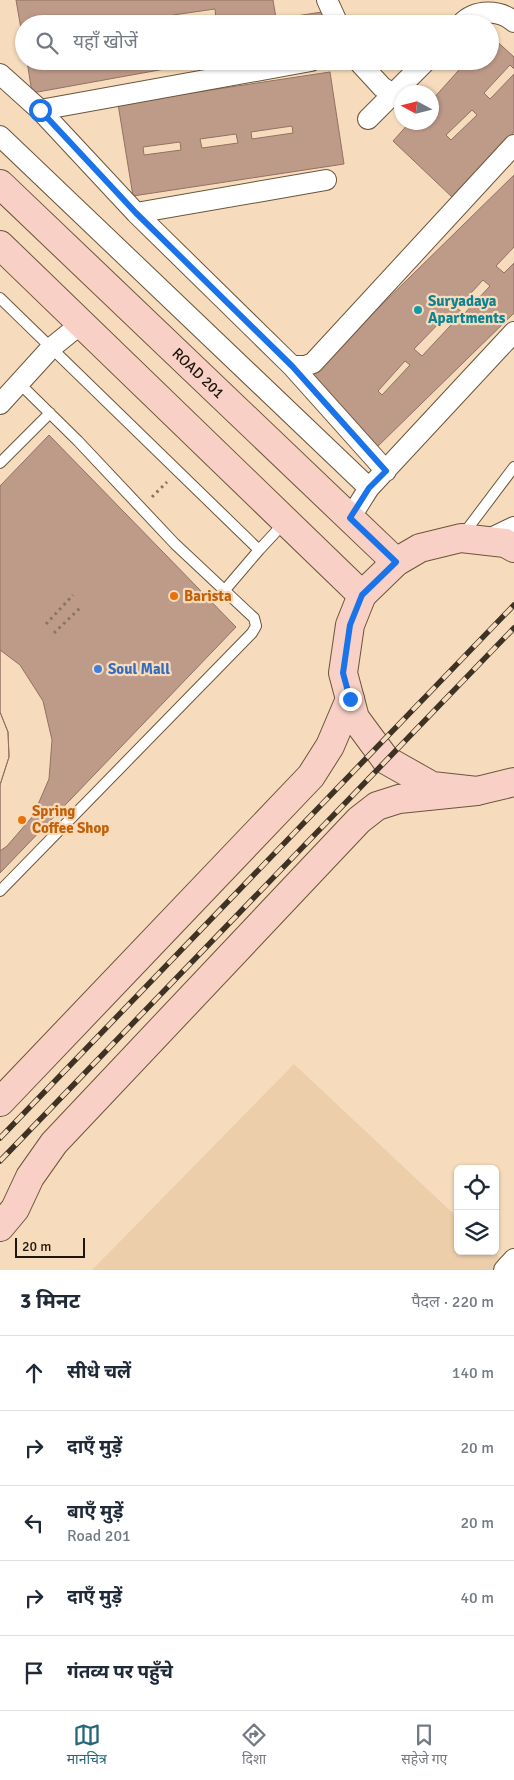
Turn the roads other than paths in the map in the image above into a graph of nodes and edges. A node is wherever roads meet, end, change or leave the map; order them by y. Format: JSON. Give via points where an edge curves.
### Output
{"nodes":[{"id":1,"x":327,"y":0,"type":"edge"},
{"id":2,"x":334,"y":15,"type":"edge"},
{"id":3,"x":477,"y":15,"type":"edge"},
{"id":4,"x":514,"y":22,"type":"edge"},
{"id":5,"x":260,"y":70,"type":"edge"},
{"id":6,"x":366,"y":70,"type":"edge"},
{"id":7,"x":417,"y":70,"type":"edge"},
{"id":8,"x":0,"y":74,"type":"edge"},
{"id":9,"x":393,"y":94,"type":"junction"},
{"id":10,"x":40,"y":110,"type":"junction"},
{"id":11,"x":368,"y":119,"type":"dead end"},
{"id":12,"x":0,"y":136,"type":"edge"},
{"id":13,"x":514,"y":145,"type":"edge"},
{"id":14,"x":326,"y":180,"type":"dead end"},
{"id":15,"x":0,"y":184,"type":"edge"},
{"id":16,"x":136,"y":213,"type":"junction"},
{"id":17,"x":0,"y":245,"type":"edge"},
{"id":18,"x":0,"y":298,"type":"edge"},
{"id":19,"x":82,"y":323,"type":"junction"},
{"id":20,"x":514,"y":332,"type":"edge"},
{"id":21,"x":52,"y":348,"type":"junction"},
{"id":22,"x":292,"y":366,"type":"junction"},
{"id":23,"x":19,"y":383,"type":"junction"},
{"id":24,"x":0,"y":404,"type":"edge"},
{"id":25,"x":50,"y":413,"type":"junction"},
{"id":26,"x":0,"y":463,"type":"edge"},
{"id":27,"x":514,"y":467,"type":"edge"},
{"id":28,"x":386,"y":471,"type":"junction"},
{"id":29,"x":369,"y":488,"type":"junction"},
{"id":30,"x":350,"y":518,"type":"junction"},
{"id":31,"x":286,"y":521,"type":"junction"},
{"id":32,"x":514,"y":527,"type":"edge"},
{"id":33,"x":473,"y":539,"type":"junction"},
{"id":34,"x":514,"y":548,"type":"edge"},
{"id":35,"x":259,"y":550,"type":"junction"},
{"id":36,"x":396,"y":562,"type":"junction"},
{"id":37,"x":224,"y":591,"type":"junction"},
{"id":38,"x":362,"y":595,"type":"junction"},
{"id":39,"x":350,"y":699,"type":"junction"},
{"id":40,"x":514,"y":782,"type":"edge"},
{"id":41,"x":477,"y":791,"type":"junction"},
{"id":42,"x":0,"y":891,"type":"edge"},
{"id":43,"x":0,"y":1102,"type":"edge"},
{"id":44,"x":0,"y":1227,"type":"edge"},
{"id":45,"x":514,"y":1259,"type":"edge"},
{"id":46,"x":504,"y":1270,"type":"edge"}],
"edges":[{"from":1,"to":2,"type":"street"},
{"from":3,"to":4,"type":"street","via":[[495,12],[508,16]]},
{"from":5,"to":10,"type":"street"},
{"from":6,"to":9,"type":"street"},
{"from":7,"to":9,"type":"street"},
{"from":8,"to":10,"type":"street"},
{"from":9,"to":11,"type":"street"},
{"from":10,"to":16,"type":"street"},
{"from":12,"to":29,"type":"street"},
{"from":13,"to":22,"type":"street","via":[[313,363]]},
{"from":14,"to":16,"type":"street"},
{"from":15,"to":30,"type":"main road","name":"ROAD 201"},
{"from":16,"to":22,"type":"street"},
{"from":17,"to":19,"type":"main road"},
{"from":18,"to":21,"type":"lane"},
{"from":19,"to":21,"type":"street"},
{"from":19,"to":31,"type":"main road"},
{"from":20,"to":28,"type":"street"},
{"from":21,"to":23,"type":"street"},
{"from":21,"to":35,"type":"lane"},
{"from":22,"to":28,"type":"street"},
{"from":23,"to":24,"type":"street"},
{"from":23,"to":25,"type":"lane"},
{"from":25,"to":26,"type":"lane"},
{"from":25,"to":37,"type":"lane"},
{"from":27,"to":33,"type":"lane"},
{"from":28,"to":29,"type":"street"},
{"from":29,"to":30,"type":"street"},
{"from":30,"to":36,"type":"main road","name":"ROAD 201"},
{"from":31,"to":35,"type":"lane"},
{"from":31,"to":38,"type":"main road"},
{"from":32,"to":33,"type":"street"},
{"from":33,"to":34,"type":"main road","via":[[505,543]]},
{"from":33,"to":36,"type":"main road","via":[[420,548]]},
{"from":35,"to":37,"type":"lane"},
{"from":36,"to":38,"type":"main road"},
{"from":37,"to":42,"type":"lane","via":[[254,618],[256,626],[252,633]]},
{"from":38,"to":39,"type":"main road","via":[[350,625],[343,673]]},
{"from":39,"to":41,"type":"main road","via":[[355,718],[386,760],[432,786]]},
{"from":39,"to":43,"type":"main road","via":[[330,746],[311,776]]},
{"from":40,"to":41,"type":"main road"},
{"from":41,"to":44,"type":"main road","via":[[399,799],[377,806],[358,820],[54,1143],[30,1177],[15,1209]]},
{"from":45,"to":46,"type":"street"}]}
